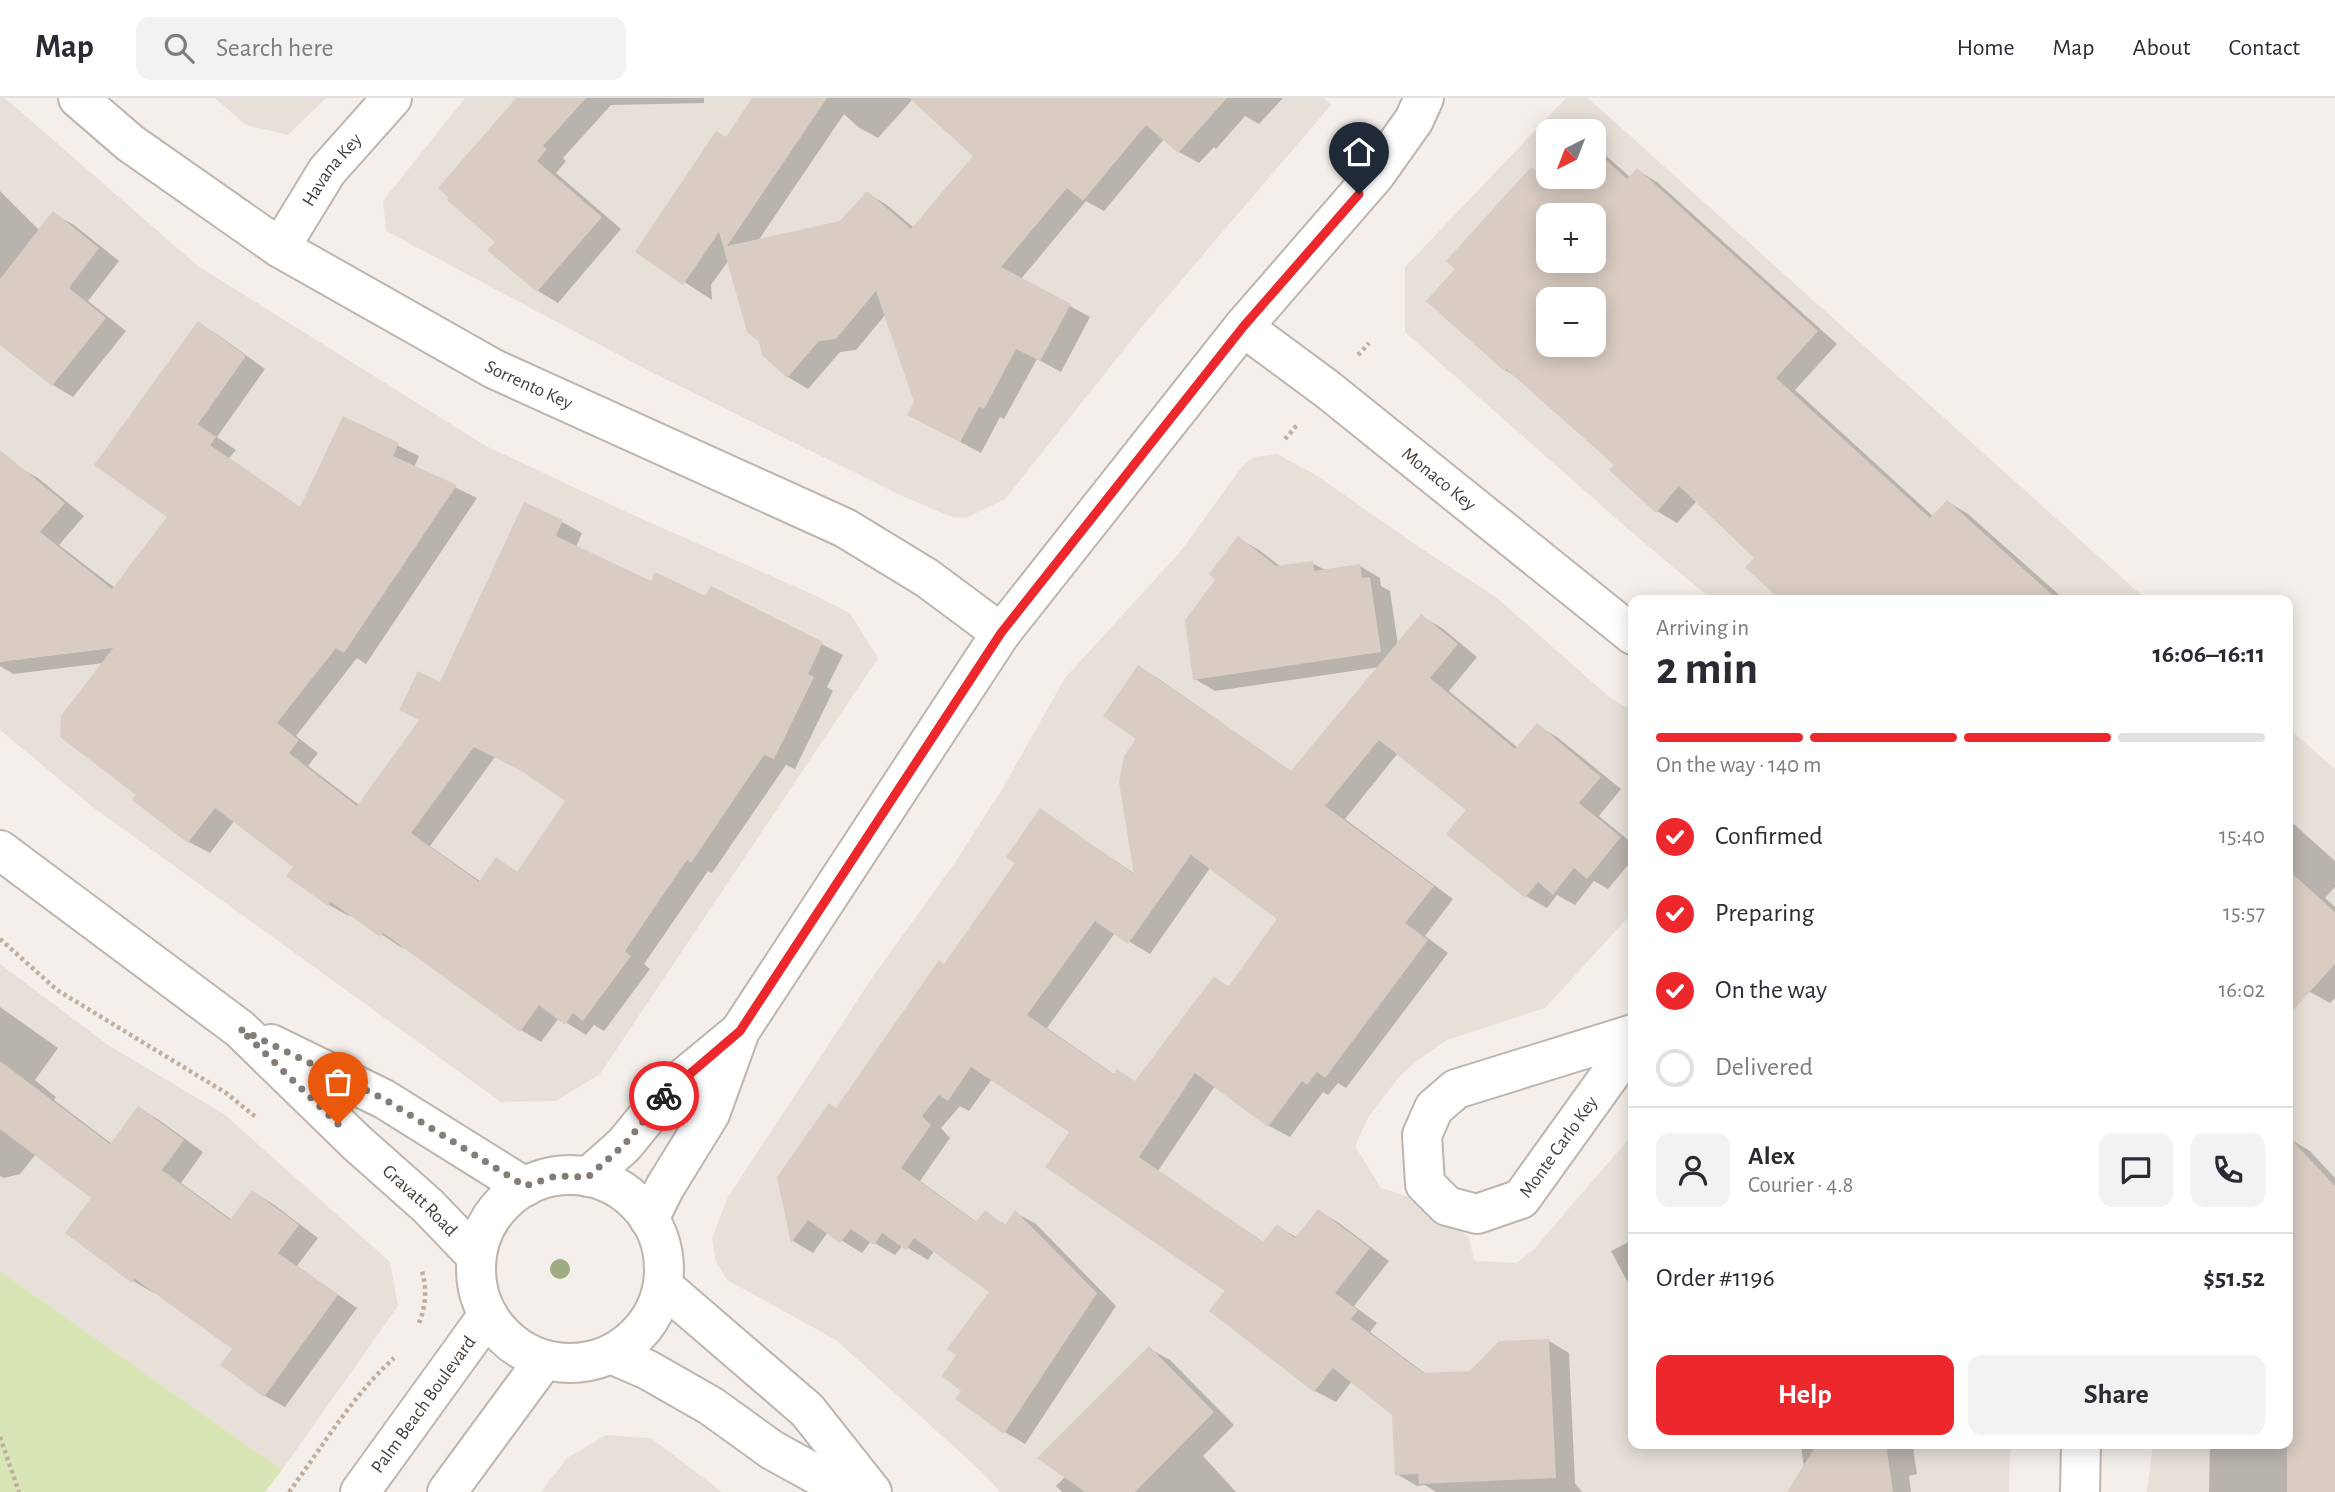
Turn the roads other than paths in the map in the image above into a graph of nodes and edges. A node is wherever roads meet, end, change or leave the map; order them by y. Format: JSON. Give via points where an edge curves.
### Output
{"nodes":[{"id":1,"x":78,"y":98,"type":"edge"},
{"id":2,"x":392,"y":98,"type":"edge"},
{"id":3,"x":1424,"y":98,"type":"edge"},
{"id":4,"x":280,"y":248,"type":"junction"},
{"id":5,"x":1243,"y":327,"type":"junction"},
{"id":6,"x":1628,"y":631,"type":"edge"},
{"id":7,"x":1001,"y":633,"type":"junction"},
{"id":8,"x":0,"y":850,"type":"edge"},
{"id":9,"x":240,"y":1029,"type":"junction"},
{"id":10,"x":740,"y":1031,"type":"junction"},
{"id":11,"x":1628,"y":1036,"type":"edge"},
{"id":12,"x":1628,"y":1050,"type":"edge"},
{"id":13,"x":588,"y":1177,"type":"junction"},
{"id":14,"x":525,"y":1186,"type":"junction"},
{"id":15,"x":649,"y":1219,"type":"junction"},
{"id":16,"x":476,"y":1256,"type":"junction"},
{"id":17,"x":663,"y":1286,"type":"junction"},
{"id":18,"x":488,"y":1315,"type":"junction"},
{"id":19,"x":611,"y":1354,"type":"junction"},
{"id":20,"x":544,"y":1360,"type":"junction"},
{"id":21,"x":2081,"y":1449,"type":"edge"},
{"id":22,"x":360,"y":1492,"type":"edge"},
{"id":23,"x":447,"y":1492,"type":"edge"},
{"id":24,"x":848,"y":1492,"type":"edge"},
{"id":25,"x":872,"y":1492,"type":"edge"},
{"id":26,"x":2080,"y":1492,"type":"edge"}],
"edges":[{"from":1,"to":4,"type":"street","name":"Sorrento Key","via":[[130,143]]},
{"from":2,"to":4,"type":"street","name":"Havana Key","via":[[327,171]]},
{"from":3,"to":5,"type":"street","via":[[1414,120],[1375,174]]},
{"from":4,"to":7,"type":"street","name":"Sorrento Key","via":[[494,369],[845,528],[927,578]]},
{"from":5,"to":6,"type":"street","name":"Monaco Key"},
{"from":5,"to":7,"type":"street"},
{"from":7,"to":10,"type":"street"},
{"from":8,"to":9,"type":"street","name":"Gravatt Road"},
{"from":9,"to":14,"type":"street","name":"Gravatt Road","via":[[384,1099]]},
{"from":9,"to":16,"type":"street","name":"Gravatt Road"},
{"from":10,"to":13,"type":"street","via":[[669,1090],[624,1145]]},
{"from":10,"to":15,"type":"street","via":[[710,1114]]},
{"from":11,"to":12,"type":"street","name":"Monte Carlo Key","via":[[1456,1089],[1434,1108],[1422,1135],[1425,1184],[1447,1206],[1477,1213],[1521,1199]]},
{"from":13,"to":14,"type":"street","via":[[556,1176]]},
{"from":13,"to":15,"type":"street","via":[[633,1199]]},
{"from":14,"to":16,"type":"street","via":[[501,1204],[485,1228]]},
{"from":15,"to":17,"type":"street","via":[[664,1262]]},
{"from":16,"to":18,"type":"street","via":[[478,1287]]},
{"from":17,"to":19,"type":"street","via":[[653,1314],[635,1337]]},
{"from":17,"to":25,"type":"street","via":[[807,1410]]},
{"from":18,"to":20,"type":"street","via":[[503,1335]]},
{"from":18,"to":22,"type":"street","name":"Palm Beach Boulevard"},
{"from":19,"to":20,"type":"street","via":[[567,1364]]},
{"from":19,"to":24,"type":"street","via":[[712,1406],[772,1450]]},
{"from":20,"to":23,"type":"street"},
{"from":21,"to":26,"type":"street"}]}
